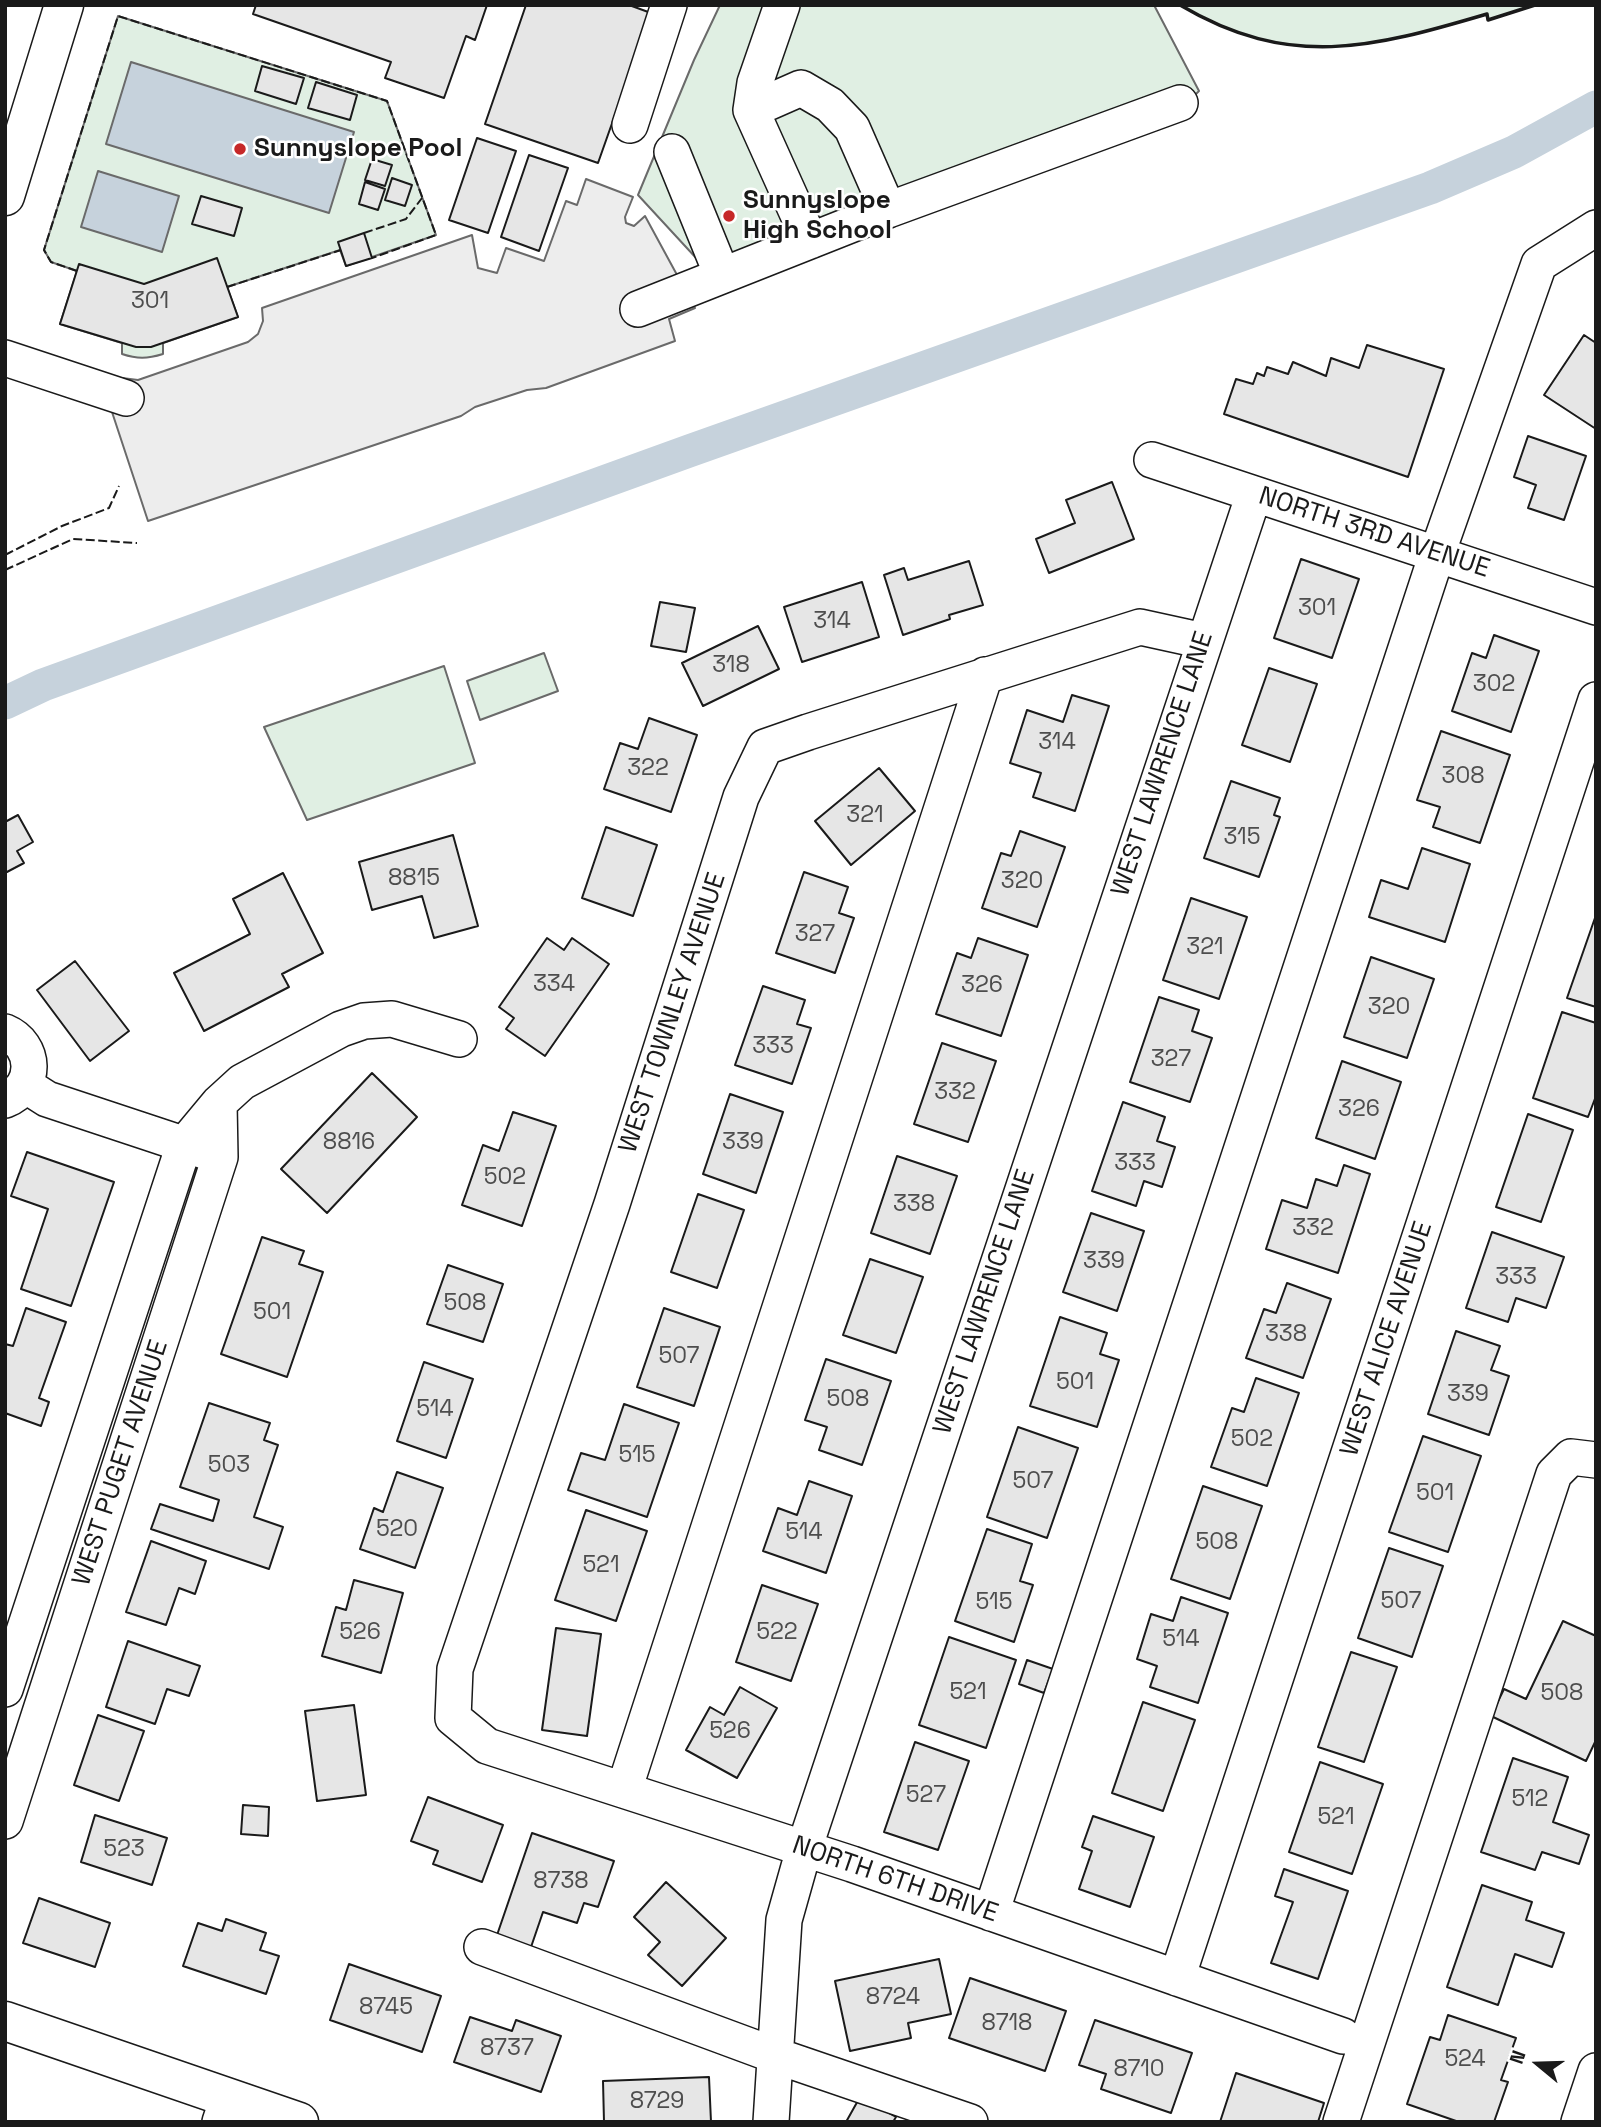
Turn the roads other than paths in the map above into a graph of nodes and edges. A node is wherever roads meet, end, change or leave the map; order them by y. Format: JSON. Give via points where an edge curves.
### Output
{"nodes":[{"id":1,"x":64,"y":5,"type":"edge"},
{"id":2,"x":669,"y":5,"type":"edge"},
{"id":3,"x":782,"y":5,"type":"edge"},
{"id":4,"x":1180,"y":103,"type":"dead end"},
{"id":5,"x":751,"y":110,"type":"junction"},
{"id":6,"x":629,"y":125,"type":"dead end"},
{"id":7,"x":672,"y":152,"type":"dead end"},
{"id":8,"x":9,"y":172,"type":"edge"},
{"id":9,"x":888,"y":210,"type":"junction"},
{"id":10,"x":1596,"y":228,"type":"edge"},
{"id":11,"x":810,"y":241,"type":"junction"},
{"id":12,"x":722,"y":275,"type":"junction"},
{"id":13,"x":638,"y":309,"type":"dead end"},
{"id":14,"x":5,"y":358,"type":"edge"},
{"id":15,"x":126,"y":398,"type":"dead end"},
{"id":16,"x":1152,"y":460,"type":"dead end"},
{"id":17,"x":1254,"y":494,"type":"junction"},
{"id":18,"x":1437,"y":554,"type":"junction"},
{"id":19,"x":1596,"y":607,"type":"edge"},
{"id":20,"x":1204,"y":640,"type":"junction"},
{"id":21,"x":985,"y":676,"type":"junction"},
{"id":22,"x":1596,"y":700,"type":"edge"},
{"id":23,"x":5,"y":1032,"type":"edge"},
{"id":24,"x":458,"y":1039,"type":"dead end"},
{"id":25,"x":15,"y":1092,"type":"edge"},
{"id":26,"x":219,"y":1103,"type":"junction"},
{"id":27,"x":184,"y":1145,"type":"junction"},
{"id":28,"x":220,"y":1157,"type":"junction"},
{"id":29,"x":99,"y":1404,"type":"junction"},
{"id":30,"x":136,"y":1417,"type":"junction"},
{"id":31,"x":1596,"y":1460,"type":"edge"},
{"id":32,"x":5,"y":1689,"type":"edge"},
{"id":33,"x":453,"y":1718,"type":"joint"},
{"id":34,"x":624,"y":1790,"type":"junction"},
{"id":35,"x":5,"y":1821,"type":"edge"},
{"id":36,"x":804,"y":1849,"type":"junction"},
{"id":37,"x":991,"y":1913,"type":"junction"},
{"id":38,"x":482,"y":1947,"type":"dead end"},
{"id":39,"x":1177,"y":1978,"type":"junction"},
{"id":40,"x":5,"y":2021,"type":"edge"},
{"id":41,"x":1343,"y":2036,"type":"dead end"},
{"id":42,"x":774,"y":2055,"type":"junction"},
{"id":43,"x":1596,"y":2071,"type":"edge"},
{"id":44,"x":224,"y":2110,"type":"edge"},
{"id":45,"x":299,"y":2122,"type":"edge"},
{"id":46,"x":771,"y":2122,"type":"edge"},
{"id":47,"x":970,"y":2122,"type":"edge"},
{"id":48,"x":1341,"y":2122,"type":"edge"},
{"id":49,"x":1579,"y":2122,"type":"edge"}],
"edges":[{"from":1,"to":8,"type":"main road"},
{"from":2,"to":6,"type":"street"},
{"from":3,"to":5,"type":"street","via":[[755,83]]},
{"from":4,"to":9,"type":"street"},
{"from":5,"to":9,"type":"street","via":[[801,88],[830,105],[852,128]]},
{"from":5,"to":11,"type":"street"},
{"from":7,"to":12,"type":"street"},
{"from":9,"to":11,"type":"street"},
{"from":10,"to":18,"type":"street","via":[[1539,264]]},
{"from":11,"to":12,"type":"street"},
{"from":12,"to":13,"type":"street"},
{"from":14,"to":15,"type":"street"},
{"from":16,"to":17,"type":"street","name":"NORTH 3RD AVENUE"},
{"from":17,"to":18,"type":"street","name":"NORTH 3RD AVENUE"},
{"from":17,"to":20,"type":"street","name":"WEST LAWRENCE LANE"},
{"from":18,"to":19,"type":"street","name":"NORTH 3RD AVENUE"},
{"from":18,"to":37,"type":"street"},
{"from":20,"to":21,"type":"street","name":"WEST TOWNLEY AVENUE","via":[[1140,627]]},
{"from":20,"to":36,"type":"street","name":"WEST LAWRENCE LANE"},
{"from":21,"to":33,"type":"street","name":"WEST TOWNLEY AVENUE","via":[[765,747],[741,797],[612,1204],[455,1669]]},
{"from":21,"to":34,"type":"street"},
{"from":22,"to":39,"type":"street","name":"WEST ALICE AVENUE"},
{"from":23,"to":25,"type":"street","via":[[18,1038],[30,1063]]},
{"from":24,"to":26,"type":"street","name":"WEST PUGET AVENUE","via":[[391,1019],[364,1021],[242,1082]]},
{"from":25,"to":27,"type":"street"},
{"from":26,"to":27,"type":"street","name":"WEST PUGET AVENUE"},
{"from":26,"to":28,"type":"street","name":"WEST PUGET AVENUE"},
{"from":27,"to":28,"type":"street"},
{"from":27,"to":29,"type":"street","name":"WEST PUGET AVENUE"},
{"from":28,"to":30,"type":"street","name":"WEST PUGET AVENUE"},
{"from":29,"to":30,"type":"street"},
{"from":29,"to":32,"type":"street","name":"WEST PUGET AVENUE"},
{"from":30,"to":35,"type":"street","name":"WEST PUGET AVENUE"},
{"from":31,"to":48,"type":"street","via":[[1571,1457],[1554,1474]]},
{"from":33,"to":34,"type":"street","name":"NORTH 6TH DRIVE","via":[[487,1746]]},
{"from":34,"to":36,"type":"street","name":"NORTH 6TH DRIVE"},
{"from":36,"to":37,"type":"street","name":"NORTH 6TH DRIVE"},
{"from":36,"to":42,"type":"street","name":"WEST LAWRENCE LANE","via":[[784,1920]]},
{"from":37,"to":39,"type":"street","name":"NORTH 6TH DRIVE"},
{"from":38,"to":42,"type":"street"},
{"from":39,"to":41,"type":"street","name":"NORTH 6TH DRIVE"},
{"from":40,"to":44,"type":"main road"},
{"from":42,"to":46,"type":"street","name":"WEST LAWRENCE LANE"},
{"from":42,"to":47,"type":"street"},
{"from":43,"to":49,"type":"street"},
{"from":44,"to":45,"type":"main road"}]}
